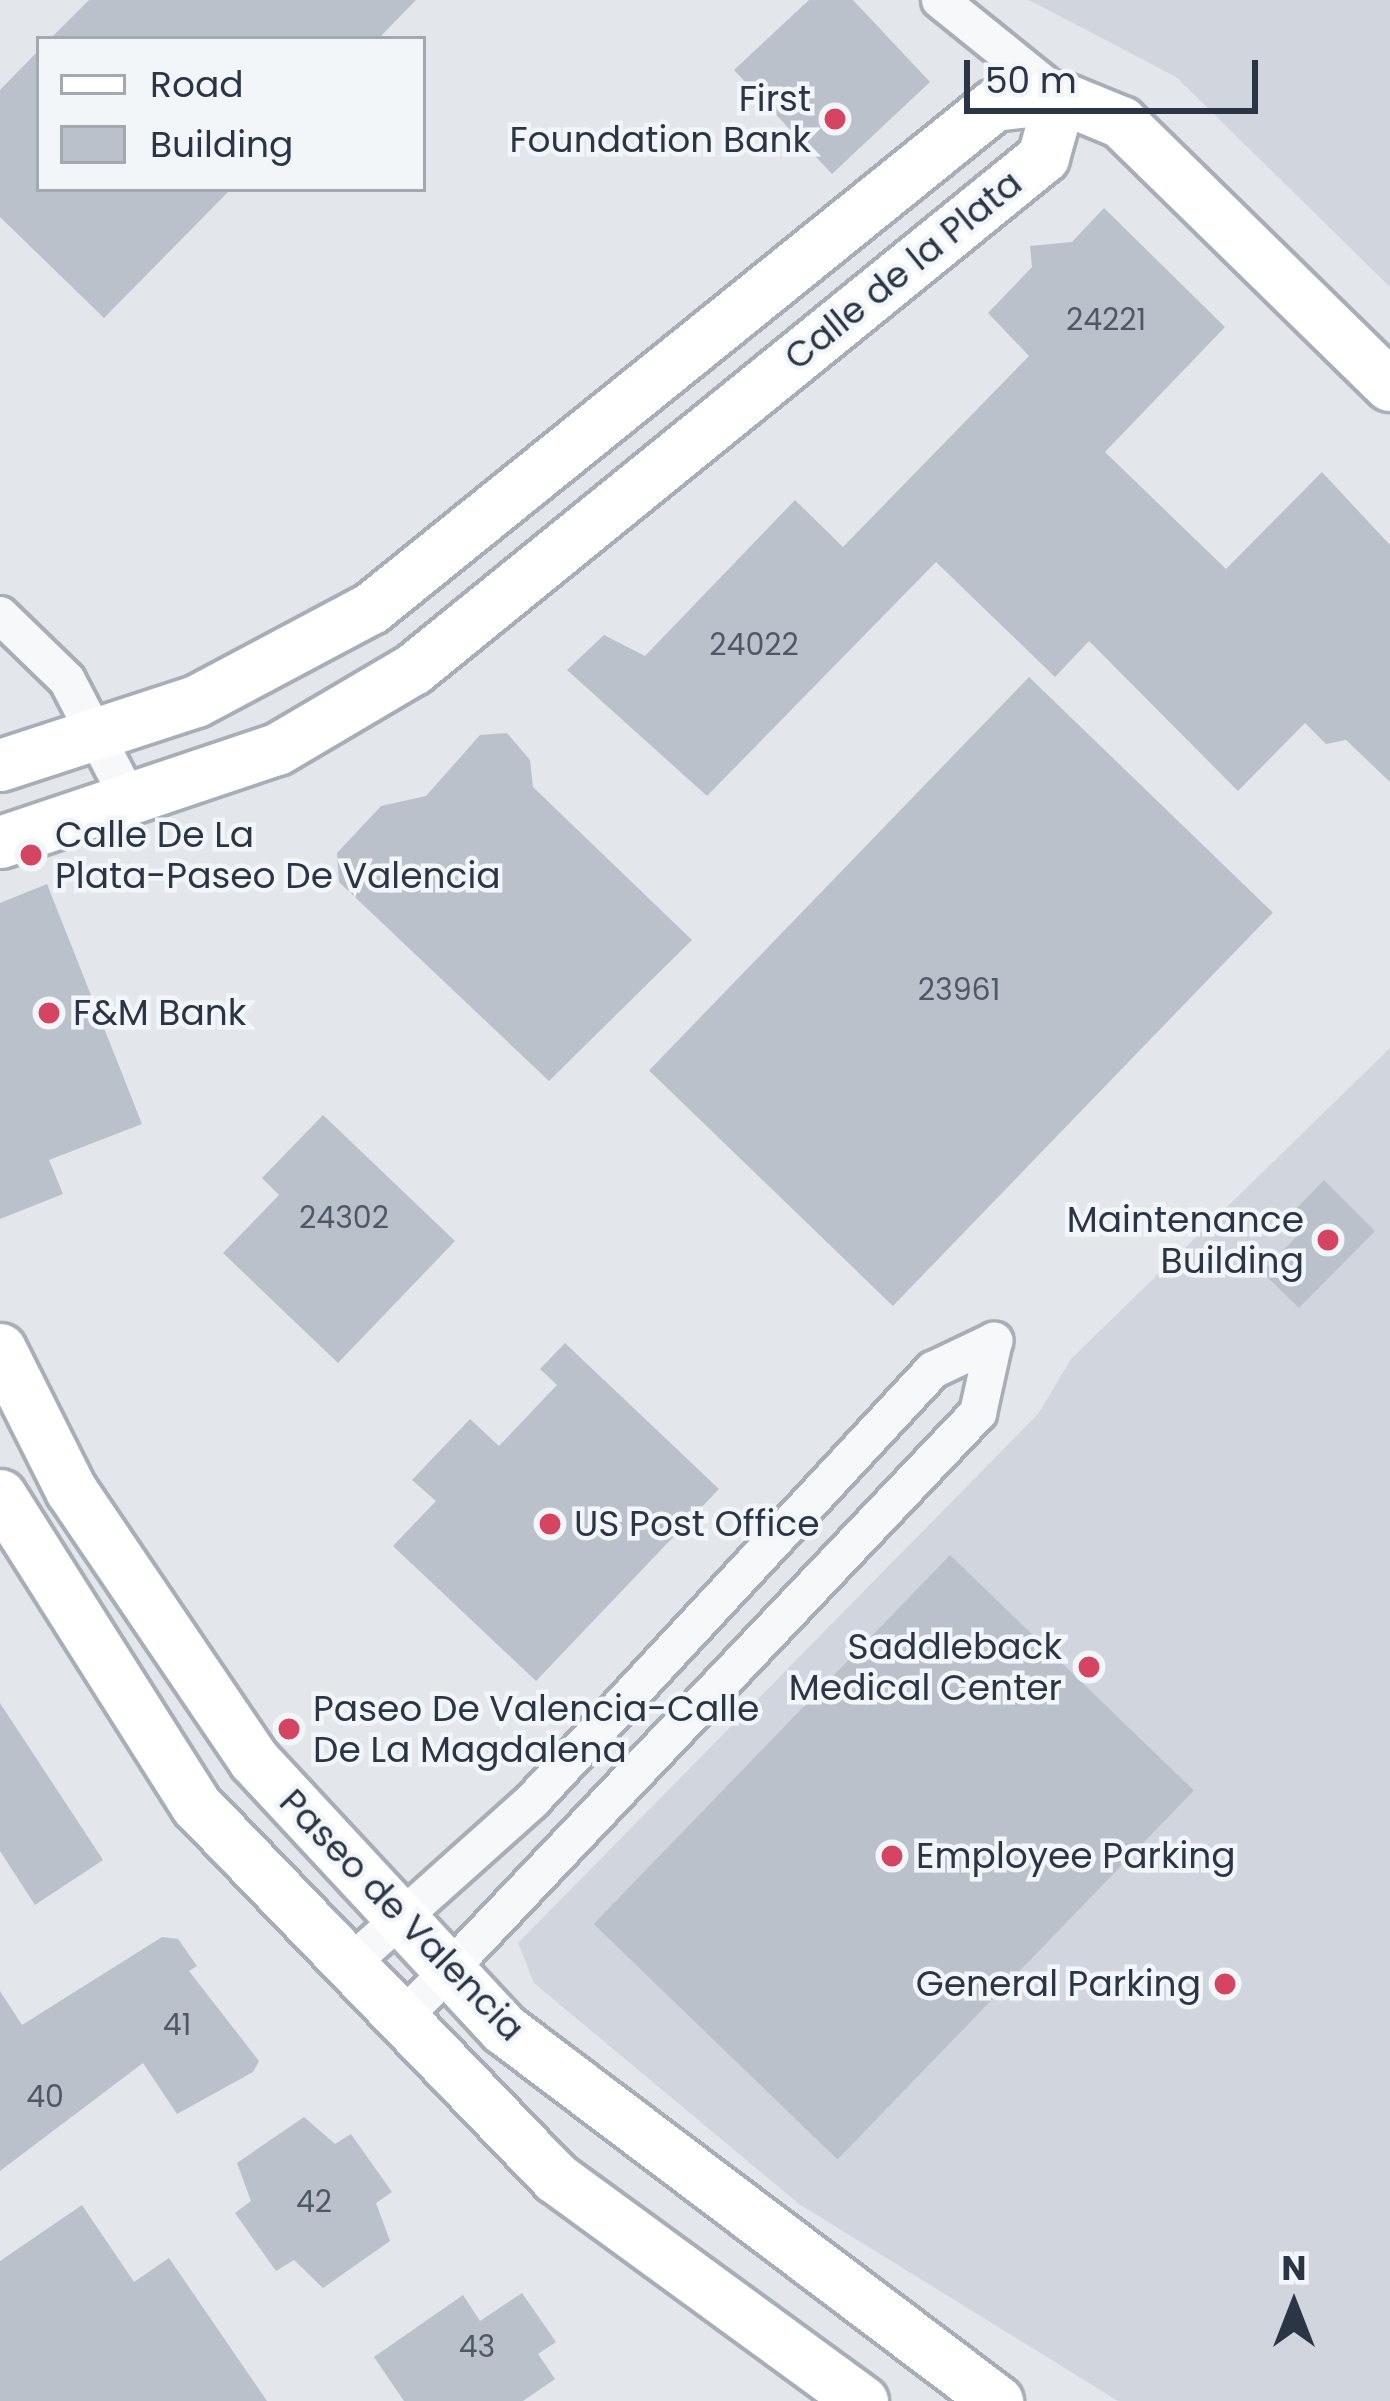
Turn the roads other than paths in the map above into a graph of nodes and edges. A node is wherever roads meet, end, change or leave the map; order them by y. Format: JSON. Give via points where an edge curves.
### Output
{"nodes":[{"id":1,"x":940,"y":0,"type":"edge"},
{"id":2,"x":1060,"y":98,"type":"junction"},
{"id":3,"x":1390,"y":385,"type":"edge"},
{"id":4,"x":0,"y":615,"type":"edge"},
{"id":5,"x":100,"y":733,"type":"junction"},
{"id":6,"x":0,"y":765,"type":"edge"},
{"id":7,"x":130,"y":801,"type":"junction"},
{"id":8,"x":0,"y":842,"type":"edge"},
{"id":9,"x":0,"y":1349,"type":"edge"},
{"id":10,"x":0,"y":1495,"type":"edge"},
{"id":11,"x":399,"y":1915,"type":"junction"},
{"id":12,"x":351,"y":1964,"type":"junction"},
{"id":13,"x":447,"y":1967,"type":"junction"},
{"id":14,"x":403,"y":2018,"type":"junction"},
{"id":15,"x":862,"y":2401,"type":"edge"},
{"id":16,"x":997,"y":2401,"type":"edge"}],
"edges":[{"from":1,"to":2,"type":"street"},
{"from":2,"to":3,"type":"street","via":[[1121,122]]},
{"from":2,"to":5,"type":"street","name":"Calle de la Plata","via":[[992,106],[371,608],[284,663]]},
{"from":2,"to":7,"type":"street","name":"Calle de la Plata","via":[[1043,157],[413,669],[277,749]]},
{"from":4,"to":5,"type":"street","via":[[68,680]]},
{"from":5,"to":6,"type":"street","name":"Calle de la Plata"},
{"from":5,"to":7,"type":"street"},
{"from":7,"to":8,"type":"street","name":"Calle de la Plata"},
{"from":9,"to":11,"type":"street","name":"Paseo de Valencia","via":[[71,1490],[254,1760]]},
{"from":10,"to":12,"type":"street","name":"Paseo de Valencia","via":[[196,1805]]},
{"from":11,"to":12,"type":"street"},
{"from":11,"to":13,"type":"street","name":"Paseo de Valencia"},
{"from":11,"to":13,"type":"street","via":[[532,1801],[933,1370],[994,1342],[978,1413]]},
{"from":12,"to":14,"type":"street","name":"Paseo de Valencia"},
{"from":13,"to":14,"type":"street"},
{"from":13,"to":16,"type":"street","name":"Paseo de Valencia","via":[[504,2029]]},
{"from":14,"to":15,"type":"street","name":"Paseo de Valencia","via":[[556,2178]]}]}
